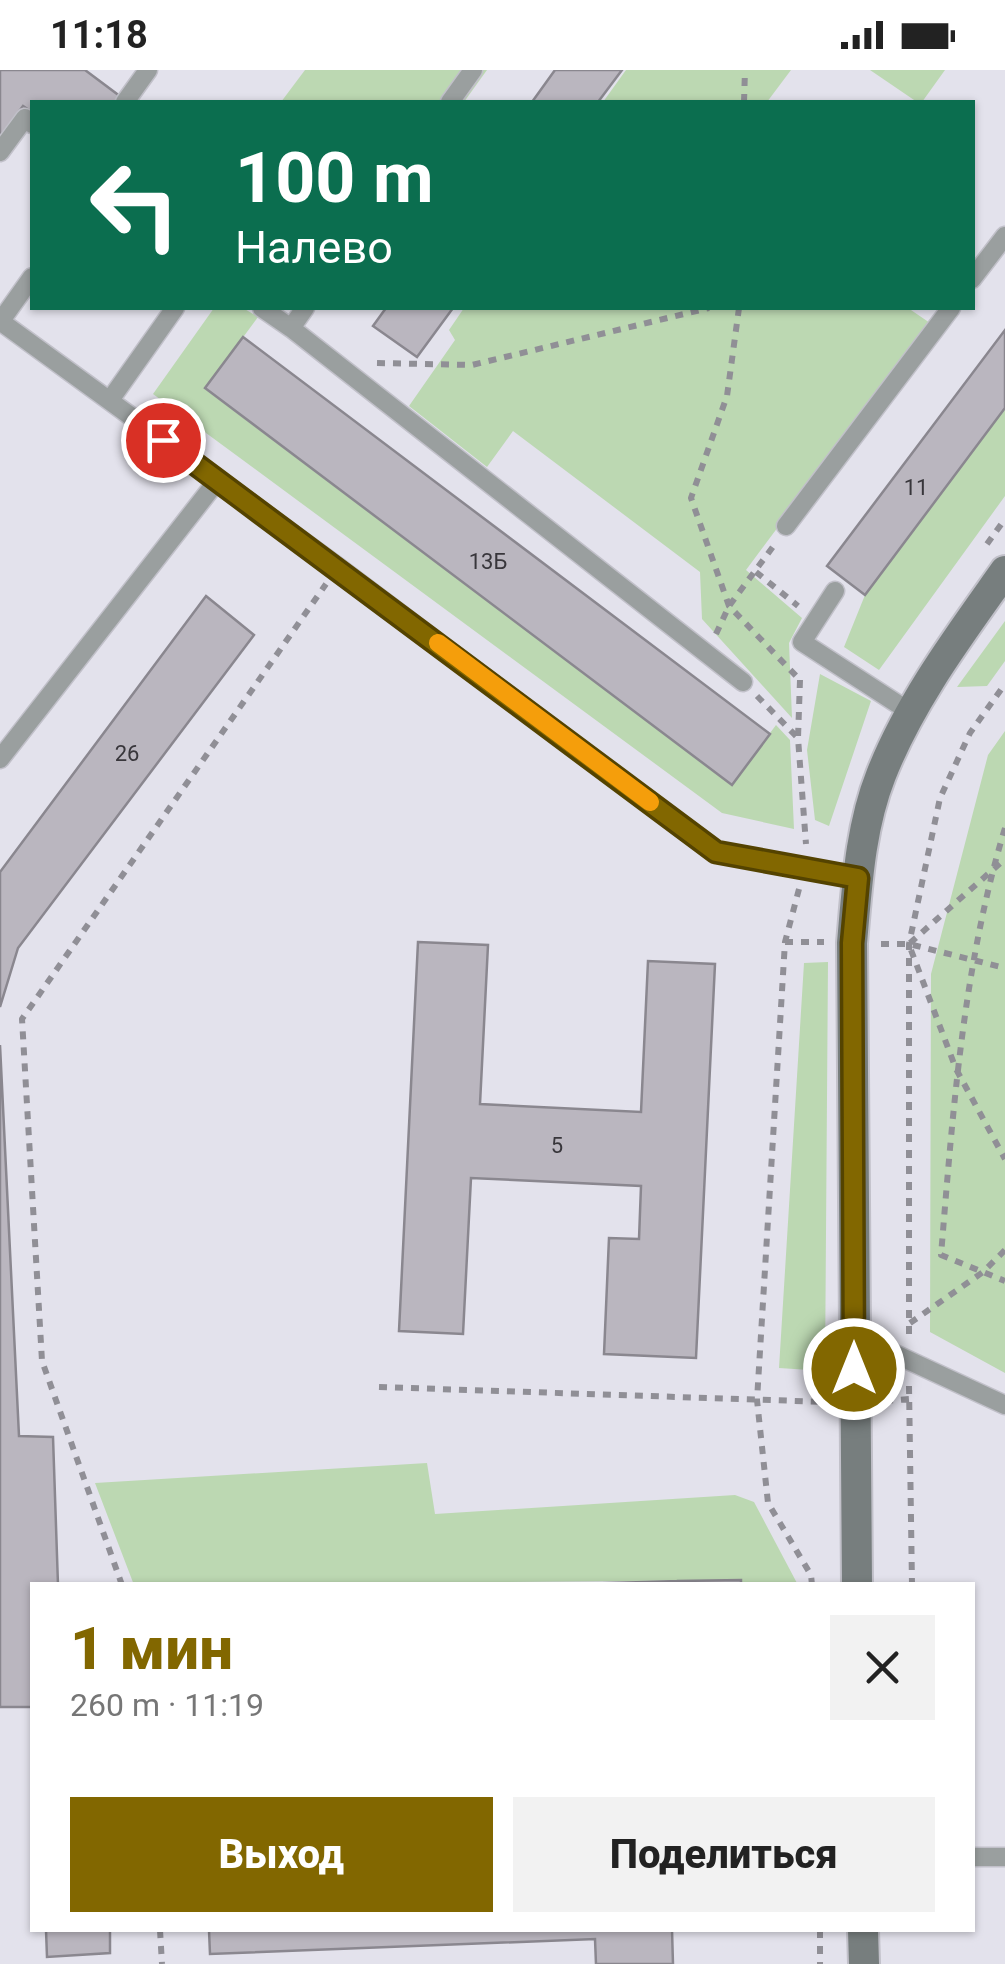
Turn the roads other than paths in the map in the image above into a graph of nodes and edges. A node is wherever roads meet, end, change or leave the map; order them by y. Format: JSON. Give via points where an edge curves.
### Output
{"nodes":[{"id":1,"x":473,"y":70,"type":"edge"},
{"id":2,"x":139,"y":74,"type":"edge"},
{"id":3,"x":126,"y":100,"type":"edge"},
{"id":4,"x":451,"y":100,"type":"edge"},
{"id":5,"x":30,"y":122,"type":"edge"},
{"id":6,"x":0,"y":152,"type":"edge"},
{"id":7,"x":1005,"y":236,"type":"edge"},
{"id":8,"x":975,"y":275,"type":"edge"},
{"id":9,"x":30,"y":280,"type":"edge"},
{"id":10,"x":175,"y":310,"type":"edge"},
{"id":11,"x":265,"y":310,"type":"edge"},
{"id":12,"x":304,"y":310,"type":"edge"},
{"id":13,"x":949,"y":310,"type":"edge"},
{"id":14,"x":0,"y":322,"type":"edge"},
{"id":15,"x":291,"y":328,"type":"junction"},
{"id":16,"x":110,"y":400,"type":"junction"},
{"id":17,"x":217,"y":481,"type":"junction"},
{"id":18,"x":786,"y":526,"type":"dead end"},
{"id":19,"x":1005,"y":571,"type":"edge"},
{"id":20,"x":834,"y":591,"type":"dead end"},
{"id":21,"x":743,"y":682,"type":"road end"},
{"id":22,"x":910,"y":712,"type":"junction"},
{"id":23,"x":0,"y":760,"type":"edge"},
{"id":24,"x":858,"y":878,"type":"junction"},
{"id":25,"x":854,"y":1335,"type":"junction"},
{"id":26,"x":1005,"y":1405,"type":"edge"},
{"id":27,"x":857,"y":1582,"type":"edge"},
{"id":28,"x":975,"y":1857,"type":"edge"},
{"id":29,"x":1005,"y":1857,"type":"edge"},
{"id":30,"x":863,"y":1932,"type":"edge"},
{"id":31,"x":864,"y":1964,"type":"edge"}],
"edges":[{"from":1,"to":4,"type":"lane"},
{"from":2,"to":3,"type":"lane"},
{"from":5,"to":6,"type":"lane","via":[[25,118]]},
{"from":7,"to":8,"type":"lane"},
{"from":9,"to":14,"type":"lane"},
{"from":10,"to":16,"type":"lane"},
{"from":11,"to":15,"type":"lane"},
{"from":12,"to":15,"type":"lane"},
{"from":13,"to":18,"type":"lane"},
{"from":14,"to":16,"type":"lane"},
{"from":15,"to":21,"type":"lane"},
{"from":16,"to":17,"type":"lane"},
{"from":17,"to":23,"type":"lane"},
{"from":17,"to":24,"type":"lane","via":[[716,852]]},
{"from":19,"to":22,"type":"main road"},
{"from":20,"to":22,"type":"lane","via":[[802,642]]},
{"from":22,"to":24,"type":"main road","via":[[880,778]]},
{"from":24,"to":25,"type":"main road","via":[[852,943]]},
{"from":25,"to":26,"type":"lane"},
{"from":25,"to":27,"type":"main road"},
{"from":28,"to":29,"type":"lane"},
{"from":30,"to":31,"type":"main road"}]}
